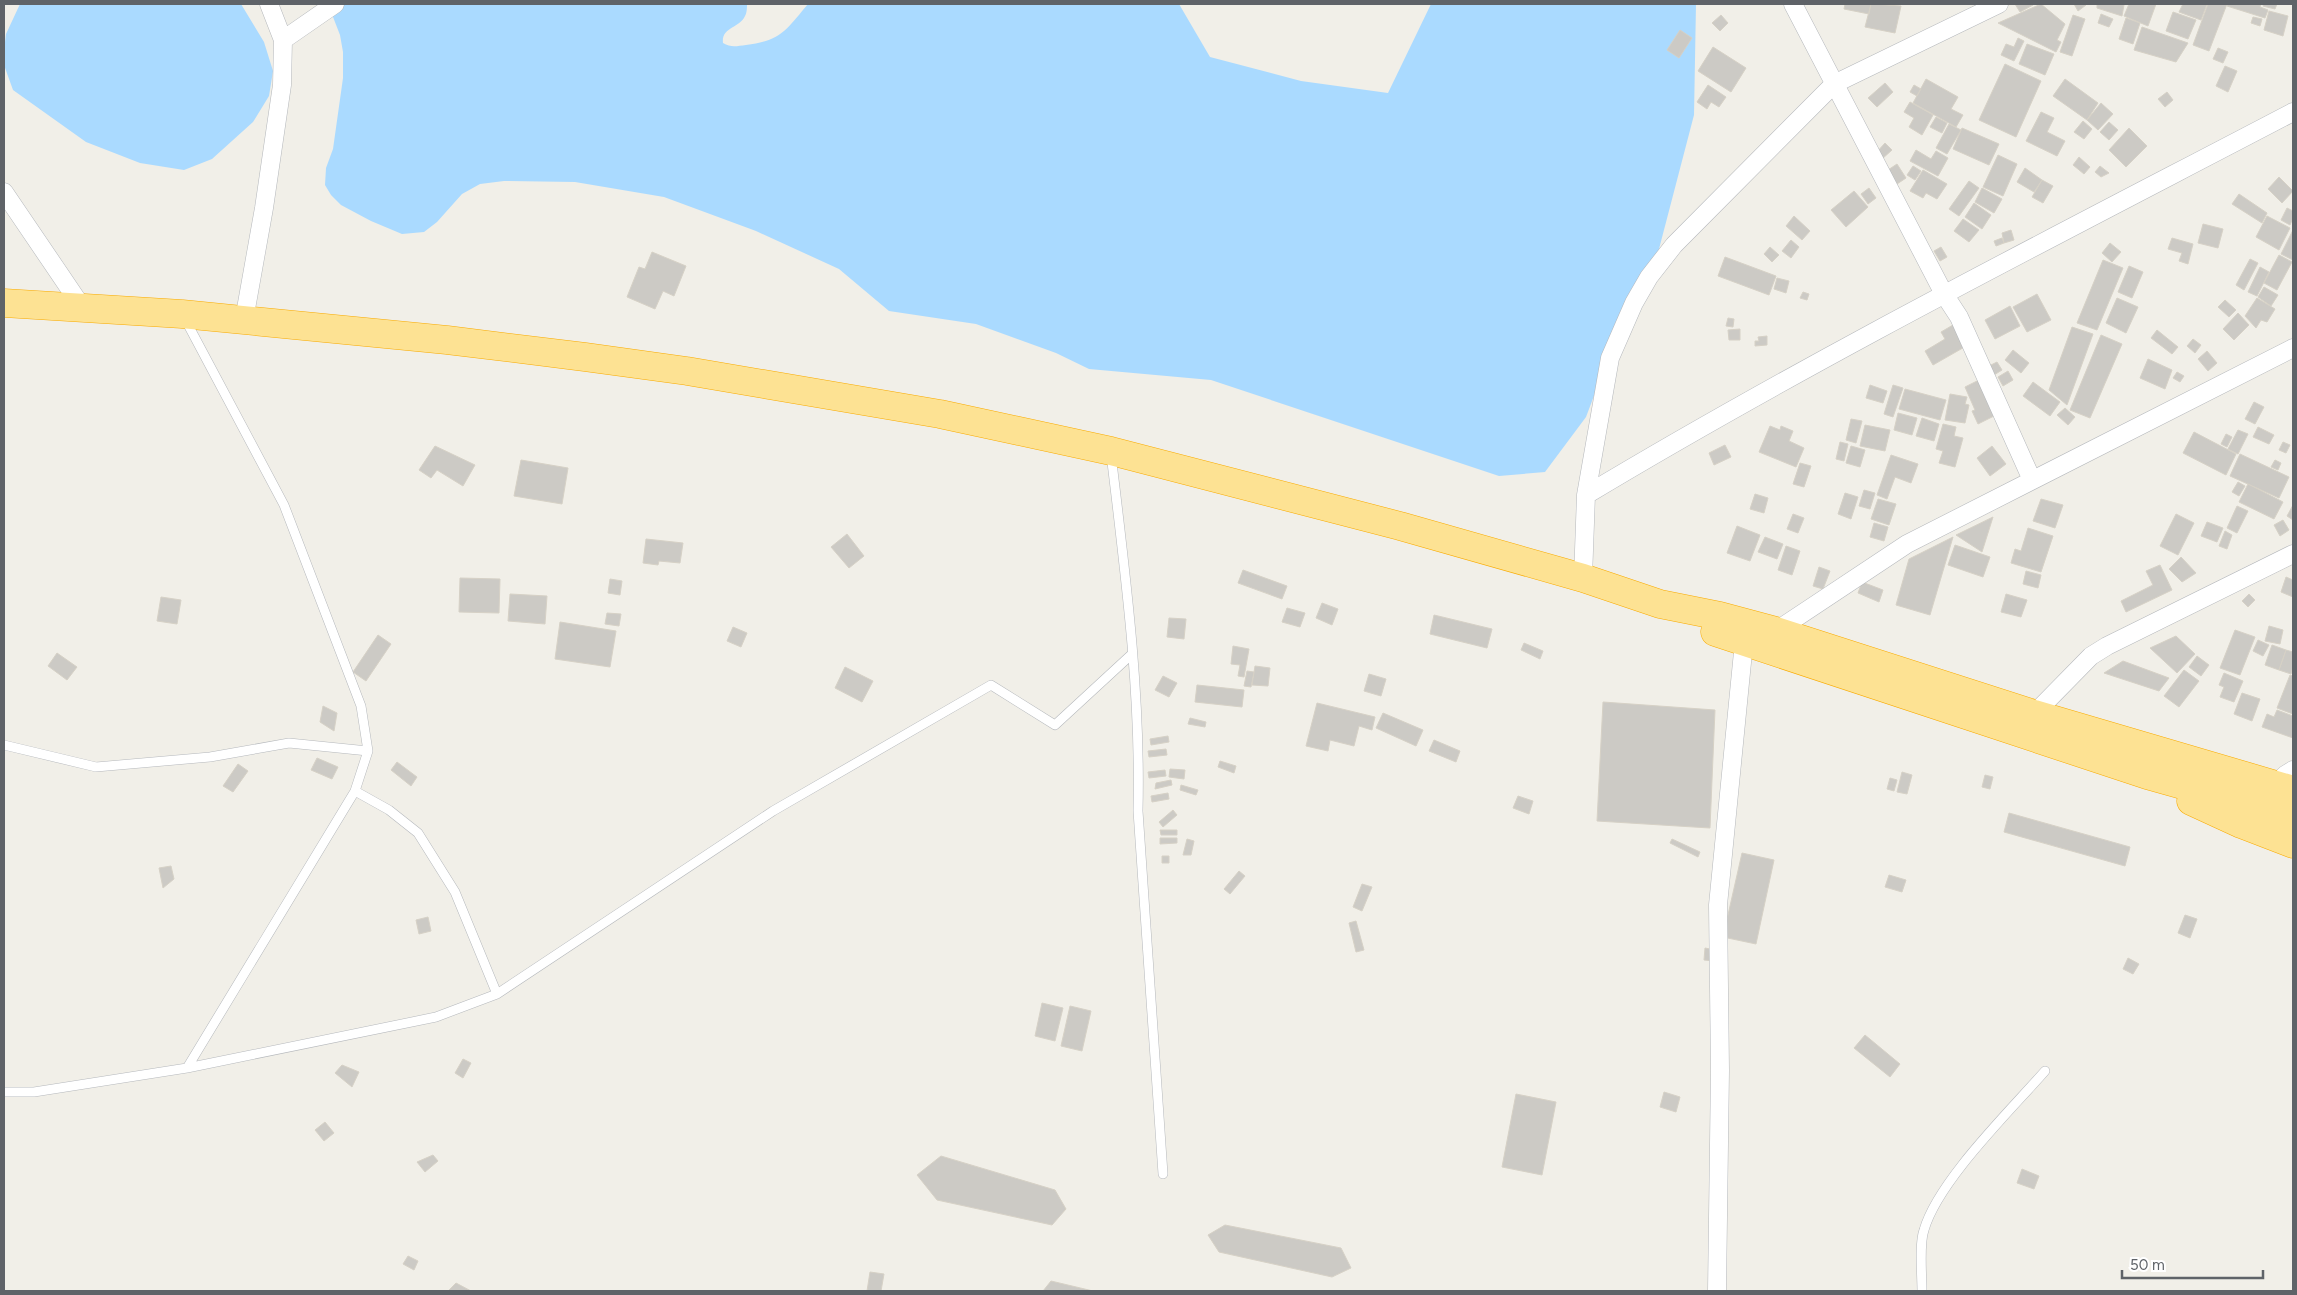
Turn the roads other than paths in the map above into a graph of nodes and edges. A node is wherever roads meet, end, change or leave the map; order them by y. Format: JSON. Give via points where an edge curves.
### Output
{"nodes":[{"id":1,"x":269,"y":4,"type":"edge"},
{"id":2,"x":335,"y":4,"type":"edge"},
{"id":3,"x":1793,"y":4,"type":"edge"},
{"id":4,"x":1998,"y":4,"type":"edge"},
{"id":5,"x":283,"y":40,"type":"junction"},
{"id":6,"x":1834,"y":84,"type":"junction"},
{"id":7,"x":2293,"y":112,"type":"edge"},
{"id":8,"x":4,"y":192,"type":"edge"},
{"id":9,"x":1944,"y":294,"type":"junction"},
{"id":10,"x":4,"y":303,"type":"edge"},
{"id":11,"x":82,"y":307,"type":"junction"},
{"id":12,"x":182,"y":314,"type":"junction"},
{"id":13,"x":244,"y":320,"type":"junction"},
{"id":14,"x":2293,"y":348,"type":"edge"},
{"id":15,"x":1111,"y":451,"type":"junction"},
{"id":16,"x":2032,"y":480,"type":"junction"},
{"id":17,"x":1586,"y":495,"type":"junction"},
{"id":18,"x":2293,"y":554,"type":"edge"},
{"id":19,"x":1583,"y":578,"type":"junction"},
{"id":20,"x":1660,"y":604,"type":"junction"},
{"id":21,"x":1776,"y":631,"type":"junction"},
{"id":22,"x":1744,"y":642,"type":"junction"},
{"id":23,"x":1132,"y":654,"type":"junction"},
{"id":24,"x":2034,"y":714,"type":"junction"},
{"id":25,"x":4,"y":746,"type":"edge"},
{"id":26,"x":368,"y":751,"type":"junction"},
{"id":27,"x":2147,"y":775,"type":"junction"},
{"id":28,"x":2285,"y":778,"type":"edge"},
{"id":29,"x":355,"y":791,"type":"junction"},
{"id":30,"x":2293,"y":816,"type":"edge"},
{"id":31,"x":2293,"y":844,"type":"edge"},
{"id":32,"x":497,"y":994,"type":"junction"},
{"id":33,"x":187,"y":1068,"type":"junction"},
{"id":34,"x":2045,"y":1071,"type":"dead end"},
{"id":35,"x":4,"y":1092,"type":"edge"},
{"id":36,"x":1163,"y":1174,"type":"dead end"},
{"id":37,"x":1717,"y":1291,"type":"edge"},
{"id":38,"x":1922,"y":1291,"type":"edge"}],
"edges":[{"from":1,"to":5,"type":"street"},
{"from":2,"to":5,"type":"street"},
{"from":3,"to":6,"type":"street"},
{"from":4,"to":6,"type":"street"},
{"from":5,"to":13,"type":"street","via":[[282,85]]},
{"from":6,"to":9,"type":"street"},
{"from":6,"to":17,"type":"street","via":[[1674,245],[1634,303],[1610,358]]},
{"from":7,"to":9,"type":"street"},
{"from":8,"to":11,"type":"street"},
{"from":9,"to":16,"type":"street","via":[[1959,317]]},
{"from":9,"to":17,"type":"street","via":[[1652,455]]},
{"from":10,"to":11,"type":"highway"},
{"from":11,"to":12,"type":"highway"},
{"from":12,"to":13,"type":"highway"},
{"from":12,"to":26,"type":"lane","via":[[284,505],[361,706]]},
{"from":13,"to":15,"type":"highway","via":[[447,340],[687,371],[940,414]]},
{"from":14,"to":16,"type":"street"},
{"from":15,"to":19,"type":"highway","via":[[1400,526]]},
{"from":15,"to":23,"type":"lane"},
{"from":16,"to":21,"type":"street","via":[[1907,544]]},
{"from":17,"to":19,"type":"street"},
{"from":18,"to":24,"type":"street","via":[[2107,646],[2091,656]]},
{"from":19,"to":20,"type":"highway"},
{"from":20,"to":21,"type":"highway"},
{"from":20,"to":22,"type":"highway","via":[[1714,632]]},
{"from":21,"to":24,"type":"highway"},
{"from":22,"to":27,"type":"highway"},
{"from":22,"to":37,"type":"street","via":[[1718,905]]},
{"from":23,"to":32,"type":"lane","via":[[1054,725],[991,685],[773,812]]},
{"from":23,"to":36,"type":"lane","via":[[1139,766],[1138,811]]},
{"from":24,"to":28,"type":"highway"},
{"from":25,"to":26,"type":"lane","via":[[96,768],[210,757],[289,744]]},
{"from":26,"to":29,"type":"lane"},
{"from":27,"to":30,"type":"highway"},
{"from":27,"to":31,"type":"highway","via":[[2200,806]]},
{"from":29,"to":32,"type":"lane","via":[[389,810],[418,833],[455,892]]},
{"from":29,"to":33,"type":"lane"},
{"from":32,"to":33,"type":"lane","via":[[436,1017]]},
{"from":33,"to":35,"type":"lane","via":[[34,1092]]},
{"from":34,"to":38,"type":"lane","via":[[1939,1197],[1923,1231]]}]}
